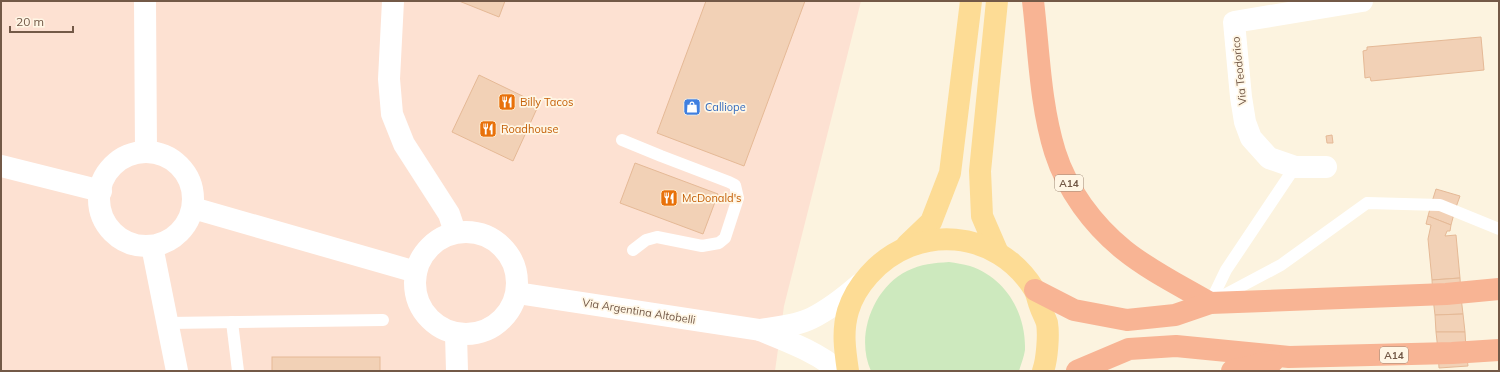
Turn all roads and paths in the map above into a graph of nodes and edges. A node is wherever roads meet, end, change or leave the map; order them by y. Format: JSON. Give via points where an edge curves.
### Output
{"nodes":[{"id":1,"x":145,"y":1,"type":"edge"},
{"id":2,"x":393,"y":1,"type":"edge"},
{"id":3,"x":971,"y":1,"type":"edge"},
{"id":4,"x":997,"y":1,"type":"edge"},
{"id":5,"x":1033,"y":1,"type":"edge"},
{"id":6,"x":1362,"y":1,"type":"edge"},
{"id":7,"x":622,"y":140,"type":"dead end"},
{"id":8,"x":146,"y":152,"type":"junction"},
{"id":9,"x":1,"y":166,"type":"edge"},
{"id":10,"x":1295,"y":167,"type":"junction"},
{"id":11,"x":1326,"y":167,"type":"dead end"},
{"id":12,"x":101,"y":191,"type":"junction"},
{"id":13,"x":193,"y":208,"type":"junction"},
{"id":14,"x":1499,"y":229,"type":"edge"},
{"id":15,"x":455,"y":232,"type":"junction"},
{"id":16,"x":152,"y":246,"type":"junction"},
{"id":17,"x":905,"y":247,"type":"junction"},
{"id":18,"x":633,"y":250,"type":"dead end"},
{"id":19,"x":998,"y":253,"type":"junction"},
{"id":20,"x":416,"y":272,"type":"junction"},
{"id":21,"x":860,"y":284,"type":"junction"},
{"id":22,"x":1499,"y":288,"type":"edge"},
{"id":23,"x":1035,"y":290,"type":"junction"},
{"id":24,"x":517,"y":293,"type":"junction"},
{"id":25,"x":1210,"y":303,"type":"junction"},
{"id":26,"x":383,"y":320,"type":"dead end"},
{"id":27,"x":232,"y":322,"type":"junction"},
{"id":28,"x":168,"y":323,"type":"junction"},
{"id":29,"x":760,"y":330,"type":"junction"},
{"id":30,"x":456,"y":334,"type":"junction"},
{"id":31,"x":1499,"y":350,"type":"edge"},
{"id":32,"x":1289,"y":357,"type":"junction"},
{"id":33,"x":177,"y":371,"type":"edge"},
{"id":34,"x":238,"y":371,"type":"edge"},
{"id":35,"x":457,"y":371,"type":"edge"},
{"id":36,"x":839,"y":371,"type":"edge"},
{"id":37,"x":848,"y":371,"type":"edge"},
{"id":38,"x":1043,"y":371,"type":"edge"},
{"id":39,"x":1077,"y":371,"type":"edge"},
{"id":40,"x":1232,"y":371,"type":"edge"}],
"edges":[{"from":1,"to":8,"type":"street"},
{"from":2,"to":15,"type":"street","via":[[389,79],[392,114],[404,144],[449,214]]},
{"from":3,"to":17,"type":"main road","via":[[950,173],[931,222]]},
{"from":4,"to":19,"type":"main road","via":[[980,171],[982,216]]},
{"from":5,"to":25,"type":"highway","number":"A14","via":[[1049,130],[1064,175],[1098,226],[1124,250]]},
{"from":6,"to":10,"type":"street","name":"Via Teodorico","via":[[1234,22],[1240,97],[1251,138],[1270,158]]},
{"from":7,"to":18,"type":"lane","via":[[735,185],[738,198],[725,238],[719,243],[702,246],[657,237],[646,240]]},
{"from":8,"to":12,"type":"street","via":[[119,161],[108,172]]},
{"from":8,"to":13,"type":"street","via":[[160,154],[182,169],[193,194]]},
{"from":9,"to":12,"type":"street"},
{"from":10,"to":11,"type":"street","name":"Via Teodorico"},
{"from":10,"to":25,"type":"lane","via":[[1226,270]]},
{"from":12,"to":16,"type":"street","via":[[99,199],[102,215],[110,229],[122,240],[136,246]]},
{"from":13,"to":16,"type":"street","via":[[188,222],[179,234],[166,242]]},
{"from":13,"to":20,"type":"street"},
{"from":14,"to":25,"type":"lane","via":[[1440,205],[1367,203],[1282,265]]},
{"from":15,"to":20,"type":"street","via":[[430,246],[421,258]]},
{"from":15,"to":24,"type":"street","via":[[472,231],[488,236],[502,245],[512,258],[518,275]]},
{"from":16,"to":28,"type":"street"},
{"from":17,"to":19,"type":"main road","via":[[928,240],[952,239],[976,243]]},
{"from":17,"to":21,"type":"main road","via":[[880,262]]},
{"from":19,"to":23,"type":"main road","via":[[1019,269]]},
{"from":20,"to":30,"type":"street","via":[[415,288],[419,304],[428,318],[440,328]]},
{"from":21,"to":29,"type":"street","name":"Via Argentina Altobelli","via":[[837,303],[811,318],[790,325]]},
{"from":21,"to":37,"type":"main road","via":[[848,311],[843,340]]},
{"from":22,"to":25,"type":"highway","via":[[1446,294]]},
{"from":23,"to":25,"type":"highway","via":[[1074,310],[1127,320],[1176,315]]},
{"from":23,"to":38,"type":"main road","via":[[1047,324],[1047,360]]},
{"from":24,"to":29,"type":"street","name":"Via Argentina Altobelli"},
{"from":24,"to":30,"type":"street","via":[[512,308],[502,321],[488,330]]},
{"from":26,"to":27,"type":"lane"},
{"from":27,"to":28,"type":"lane"},
{"from":27,"to":34,"type":"lane"},
{"from":28,"to":33,"type":"street"},
{"from":29,"to":36,"type":"street","name":"Via Argentina Altobelli","via":[[810,352]]},
{"from":30,"to":35,"type":"street"},
{"from":31,"to":32,"type":"highway","number":"A14"},
{"from":32,"to":39,"type":"highway","via":[[1168,346],[1128,349]]},
{"from":32,"to":40,"type":"highway","number":"A14"}]}
